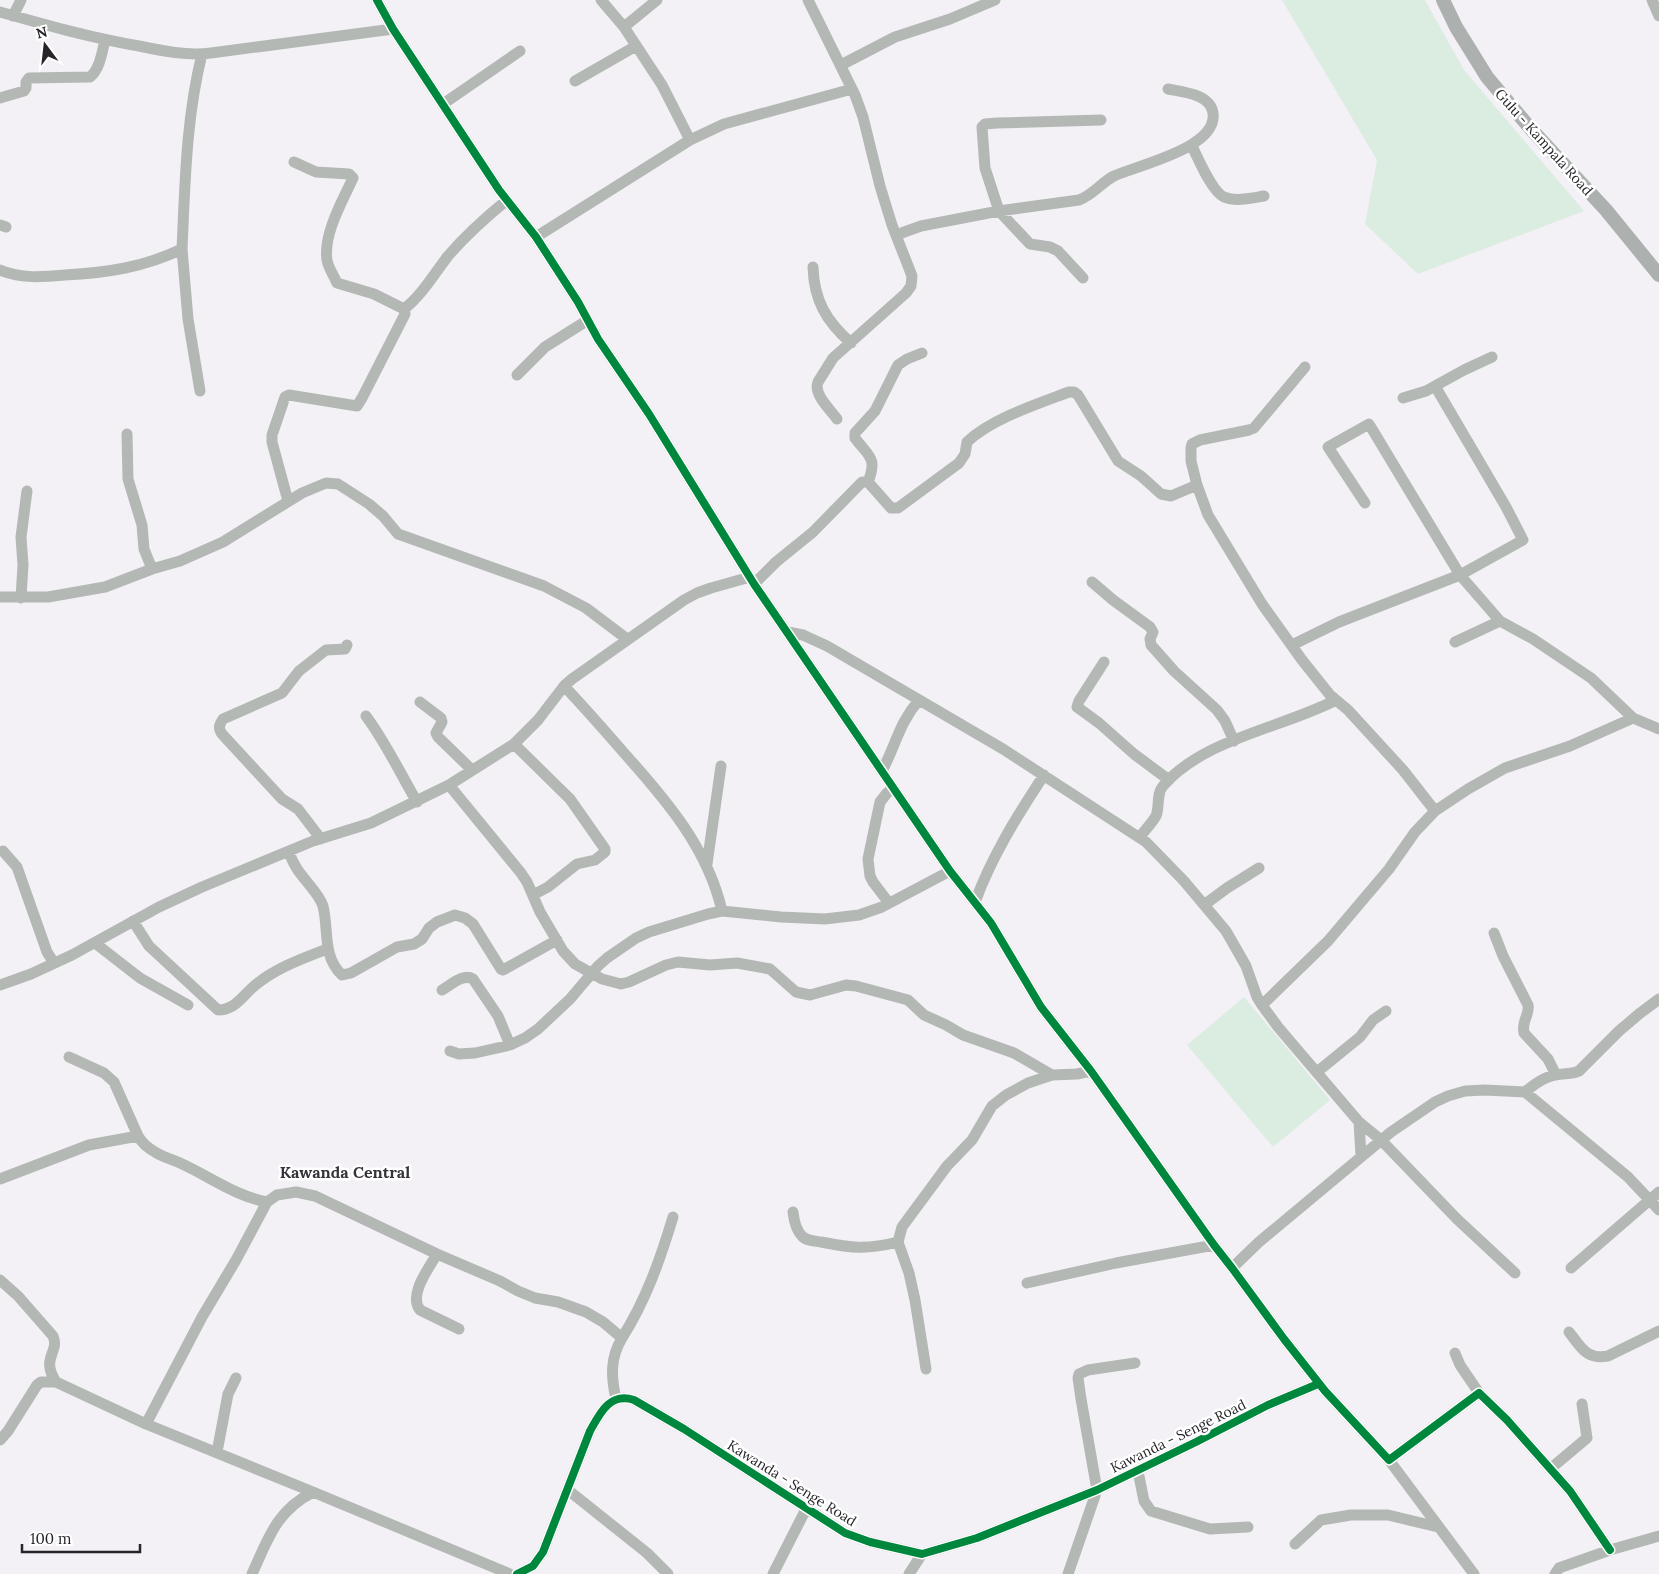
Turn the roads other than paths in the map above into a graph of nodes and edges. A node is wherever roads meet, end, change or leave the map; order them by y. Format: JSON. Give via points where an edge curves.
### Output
{"nodes":[{"id":1,"x":21,"y":0,"type":"edge"},
{"id":2,"x":377,"y":0,"type":"edge"},
{"id":3,"x":601,"y":0,"type":"edge"},
{"id":4,"x":657,"y":0,"type":"edge"},
{"id":5,"x":808,"y":0,"type":"edge"},
{"id":6,"x":995,"y":0,"type":"edge"},
{"id":7,"x":1443,"y":0,"type":"edge"},
{"id":8,"x":1652,"y":0,"type":"edge"},
{"id":9,"x":0,"y":12,"type":"edge"},
{"id":10,"x":13,"y":16,"type":"junction"},
{"id":11,"x":1659,"y":16,"type":"edge"},
{"id":12,"x":624,"y":27,"type":"junction"},
{"id":13,"x":393,"y":29,"type":"junction"},
{"id":14,"x":105,"y":40,"type":"junction"},
{"id":15,"x":636,"y":46,"type":"junction"},
{"id":16,"x":520,"y":51,"type":"dead end"},
{"id":17,"x":202,"y":54,"type":"junction"},
{"id":18,"x":841,"y":65,"type":"junction"},
{"id":19,"x":575,"y":81,"type":"dead end"},
{"id":20,"x":852,"y":89,"type":"junction"},
{"id":21,"x":1168,"y":89,"type":"dead end"},
{"id":22,"x":0,"y":98,"type":"edge"},
{"id":23,"x":443,"y":104,"type":"junction"},
{"id":24,"x":1101,"y":120,"type":"dead end"},
{"id":25,"x":690,"y":140,"type":"junction"},
{"id":26,"x":1192,"y":146,"type":"junction"},
{"id":27,"x":294,"y":162,"type":"dead end"},
{"id":28,"x":1264,"y":196,"type":"dead end"},
{"id":29,"x":507,"y":200,"type":"junction"},
{"id":30,"x":998,"y":211,"type":"junction"},
{"id":31,"x":896,"y":235,"type":"junction"},
{"id":32,"x":536,"y":237,"type":"junction"},
{"id":33,"x":182,"y":249,"type":"junction"},
{"id":34,"x":813,"y":267,"type":"dead end"},
{"id":35,"x":0,"y":270,"type":"edge"},
{"id":36,"x":1659,"y":274,"type":"edge"},
{"id":37,"x":1083,"y":278,"type":"dead end"},
{"id":38,"x":404,"y":309,"type":"junction"},
{"id":39,"x":588,"y":320,"type":"junction"},
{"id":40,"x":850,"y":343,"type":"junction"},
{"id":41,"x":922,"y":353,"type":"dead end"},
{"id":42,"x":1492,"y":357,"type":"dead end"},
{"id":43,"x":1305,"y":367,"type":"dead end"},
{"id":44,"x":516,"y":374,"type":"dead end"},
{"id":45,"x":1435,"y":386,"type":"junction"},
{"id":46,"x":200,"y":391,"type":"dead end"},
{"id":47,"x":1403,"y":398,"type":"dead end"},
{"id":48,"x":837,"y":418,"type":"dead end"},
{"id":49,"x":127,"y":434,"type":"dead end"},
{"id":50,"x":868,"y":482,"type":"junction"},
{"id":51,"x":1197,"y":486,"type":"junction"},
{"id":52,"x":27,"y":491,"type":"dead end"},
{"id":53,"x":288,"y":501,"type":"junction"},
{"id":54,"x":1365,"y":503,"type":"dead end"},
{"id":55,"x":152,"y":569,"type":"junction"},
{"id":56,"x":1460,"y":575,"type":"junction"},
{"id":57,"x":752,"y":580,"type":"junction"},
{"id":58,"x":1092,"y":582,"type":"dead end"},
{"id":59,"x":0,"y":597,"type":"edge"},
{"id":60,"x":21,"y":598,"type":"junction"},
{"id":61,"x":1500,"y":621,"type":"junction"},
{"id":62,"x":788,"y":632,"type":"junction"},
{"id":63,"x":627,"y":639,"type":"junction"},
{"id":64,"x":1455,"y":642,"type":"dead end"},
{"id":65,"x":347,"y":645,"type":"dead end"},
{"id":66,"x":1292,"y":645,"type":"junction"},
{"id":67,"x":1104,"y":662,"type":"dead end"},
{"id":68,"x":564,"y":686,"type":"junction"},
{"id":69,"x":919,"y":700,"type":"junction"},
{"id":70,"x":1336,"y":700,"type":"junction"},
{"id":71,"x":420,"y":702,"type":"dead end"},
{"id":72,"x":366,"y":716,"type":"dead end"},
{"id":73,"x":1633,"y":718,"type":"junction"},
{"id":74,"x":1659,"y":729,"type":"edge"},
{"id":75,"x":1234,"y":741,"type":"junction"},
{"id":76,"x":514,"y":744,"type":"junction"},
{"id":77,"x":721,"y":766,"type":"dead end"},
{"id":78,"x":472,"y":770,"type":"junction"},
{"id":79,"x":882,"y":771,"type":"junction"},
{"id":80,"x":1044,"y":775,"type":"junction"},
{"id":81,"x":1170,"y":780,"type":"junction"},
{"id":82,"x":449,"y":784,"type":"junction"},
{"id":83,"x":893,"y":788,"type":"junction"},
{"id":84,"x":416,"y":802,"type":"junction"},
{"id":85,"x":1435,"y":811,"type":"junction"},
{"id":86,"x":1140,"y":837,"type":"junction"},
{"id":87,"x":321,"y":839,"type":"junction"},
{"id":88,"x":3,"y":851,"type":"dead end"},
{"id":89,"x":289,"y":851,"type":"junction"},
{"id":90,"x":706,"y":864,"type":"junction"},
{"id":91,"x":1259,"y":868,"type":"dead end"},
{"id":92,"x":950,"y":871,"type":"junction"},
{"id":93,"x":533,"y":895,"type":"junction"},
{"id":94,"x":975,"y":902,"type":"junction"},
{"id":95,"x":889,"y":903,"type":"junction"},
{"id":96,"x":1204,"y":905,"type":"junction"},
{"id":97,"x":722,"y":912,"type":"junction"},
{"id":98,"x":133,"y":920,"type":"junction"},
{"id":99,"x":1494,"y":933,"type":"dead end"},
{"id":100,"x":557,"y":940,"type":"junction"},
{"id":101,"x":95,"y":943,"type":"junction"},
{"id":102,"x":327,"y":949,"type":"junction"},
{"id":103,"x":54,"y":963,"type":"junction"},
{"id":104,"x":592,"y":974,"type":"junction"},
{"id":105,"x":0,"y":985,"type":"edge"},
{"id":106,"x":442,"y":990,"type":"dead end"},
{"id":107,"x":1659,"y":999,"type":"edge"},
{"id":108,"x":188,"y":1005,"type":"dead end"},
{"id":109,"x":1262,"y":1005,"type":"junction"},
{"id":110,"x":1386,"y":1012,"type":"dead end"},
{"id":111,"x":510,"y":1045,"type":"junction"},
{"id":112,"x":450,"y":1051,"type":"dead end"},
{"id":113,"x":69,"y":1057,"type":"dead end"},
{"id":114,"x":1091,"y":1071,"type":"junction"},
{"id":115,"x":1317,"y":1072,"type":"junction"},
{"id":116,"x":1052,"y":1075,"type":"junction"},
{"id":117,"x":1556,"y":1075,"type":"junction"},
{"id":118,"x":1525,"y":1092,"type":"junction"},
{"id":119,"x":1359,"y":1122,"type":"junction"},
{"id":120,"x":138,"y":1136,"type":"junction"},
{"id":121,"x":1381,"y":1140,"type":"junction"},
{"id":122,"x":1361,"y":1156,"type":"junction"},
{"id":123,"x":0,"y":1179,"type":"edge"},
{"id":124,"x":1654,"y":1196,"type":"edge"},
{"id":125,"x":267,"y":1202,"type":"junction"},
{"id":126,"x":1659,"y":1210,"type":"edge"},
{"id":127,"x":793,"y":1212,"type":"dead end"},
{"id":128,"x":673,"y":1217,"type":"dead end"},
{"id":129,"x":898,"y":1242,"type":"junction"},
{"id":130,"x":1214,"y":1245,"type":"junction"},
{"id":131,"x":437,"y":1254,"type":"junction"},
{"id":132,"x":1232,"y":1268,"type":"junction"},
{"id":133,"x":1571,"y":1268,"type":"dead end"},
{"id":134,"x":1515,"y":1273,"type":"dead end"},
{"id":135,"x":0,"y":1280,"type":"edge"},
{"id":136,"x":1027,"y":1283,"type":"dead end"},
{"id":137,"x":459,"y":1329,"type":"dead end"},
{"id":138,"x":1659,"y":1331,"type":"edge"},
{"id":139,"x":1569,"y":1332,"type":"dead end"},
{"id":140,"x":622,"y":1338,"type":"junction"},
{"id":141,"x":1455,"y":1353,"type":"dead end"},
{"id":142,"x":1135,"y":1363,"type":"dead end"},
{"id":143,"x":926,"y":1369,"type":"dead end"},
{"id":144,"x":236,"y":1378,"type":"dead end"},
{"id":145,"x":56,"y":1382,"type":"junction"},
{"id":146,"x":1318,"y":1384,"type":"junction"},
{"id":147,"x":1479,"y":1393,"type":"junction"},
{"id":148,"x":616,"y":1399,"type":"junction"},
{"id":149,"x":1582,"y":1404,"type":"dead end"},
{"id":150,"x":146,"y":1424,"type":"junction"},
{"id":151,"x":0,"y":1440,"type":"edge"},
{"id":152,"x":217,"y":1452,"type":"junction"},
{"id":153,"x":1389,"y":1460,"type":"junction"},
{"id":154,"x":1550,"y":1469,"type":"junction"},
{"id":155,"x":1138,"y":1471,"type":"junction"},
{"id":156,"x":568,"y":1490,"type":"junction"},
{"id":157,"x":1097,"y":1490,"type":"junction"},
{"id":158,"x":313,"y":1492,"type":"junction"},
{"id":159,"x":806,"y":1509,"type":"junction"},
{"id":160,"x":1248,"y":1527,"type":"dead end"},
{"id":161,"x":1438,"y":1527,"type":"junction"},
{"id":162,"x":1659,"y":1536,"type":"edge"},
{"id":163,"x":1295,"y":1544,"type":"dead end"},
{"id":164,"x":1610,"y":1550,"type":"junction"},
{"id":165,"x":922,"y":1554,"type":"junction"},
{"id":166,"x":252,"y":1574,"type":"edge"},
{"id":167,"x":510,"y":1574,"type":"edge"},
{"id":168,"x":517,"y":1574,"type":"edge"},
{"id":169,"x":668,"y":1574,"type":"edge"},
{"id":170,"x":773,"y":1574,"type":"edge"},
{"id":171,"x":909,"y":1574,"type":"edge"},
{"id":172,"x":1068,"y":1574,"type":"edge"},
{"id":173,"x":1474,"y":1574,"type":"edge"},
{"id":174,"x":1555,"y":1574,"type":"edge"}],
"edges":[{"from":1,"to":10,"type":"street"},
{"from":2,"to":13,"type":"street"},
{"from":3,"to":12,"type":"street"},
{"from":4,"to":12,"type":"street"},
{"from":5,"to":18,"type":"street"},
{"from":6,"to":18,"type":"street","via":[[896,37]]},
{"from":7,"to":36,"type":"main road","name":"Gulu - Kampala Road","via":[[1459,34],[1487,78]]},
{"from":8,"to":11,"type":"street"},
{"from":9,"to":10,"type":"street"},
{"from":10,"to":14,"type":"street"},
{"from":12,"to":15,"type":"street"},
{"from":13,"to":17,"type":"street"},
{"from":13,"to":23,"type":"street"},
{"from":14,"to":17,"type":"street","via":[[184,54]]},
{"from":14,"to":22,"type":"street","via":[[98,65],[90,77],[29,78],[24,91]]},
{"from":15,"to":19,"type":"street"},
{"from":15,"to":25,"type":"street","via":[[662,85]]},
{"from":16,"to":23,"type":"street"},
{"from":17,"to":33,"type":"street","via":[[187,148]]},
{"from":18,"to":20,"type":"street"},
{"from":20,"to":25,"type":"street","via":[[724,124]]},
{"from":20,"to":31,"type":"street"},
{"from":21,"to":26,"type":"street","via":[[1198,96],[1212,112],[1210,127]]},
{"from":23,"to":29,"type":"street"},
{"from":24,"to":30,"type":"street","via":[[984,124],[985,168]]},
{"from":25,"to":32,"type":"street"},
{"from":26,"to":28,"type":"street","via":[[1220,194],[1248,199]]},
{"from":26,"to":30,"type":"street","via":[[1114,176],[1079,200]]},
{"from":27,"to":38,"type":"street","via":[[316,172],[349,174],[353,178],[335,215],[327,250],[327,262],[337,283],[374,294]]},
{"from":29,"to":32,"type":"street"},
{"from":29,"to":38,"type":"street","via":[[469,232],[414,302]]},
{"from":30,"to":31,"type":"street","via":[[922,226]]},
{"from":30,"to":37,"type":"street","via":[[1030,244],[1050,247],[1064,255]]},
{"from":31,"to":40,"type":"street","via":[[911,272],[911,286]]},
{"from":32,"to":39,"type":"street"},
{"from":33,"to":35,"type":"street","via":[[152,262],[103,273],[40,277]]},
{"from":33,"to":46,"type":"street","via":[[188,319]]},
{"from":34,"to":40,"type":"street","via":[[815,290],[828,318]]},
{"from":38,"to":53,"type":"street","via":[[405,314],[357,406],[290,395],[285,397],[272,442]]},
{"from":39,"to":44,"type":"street","via":[[545,347]]},
{"from":39,"to":57,"type":"street"},
{"from":40,"to":48,"type":"street","via":[[833,358],[816,385]]},
{"from":41,"to":50,"type":"street","via":[[898,365],[875,411],[855,433],[855,438],[873,463]]},
{"from":42,"to":45,"type":"street"},
{"from":43,"to":51,"type":"street","via":[[1254,428],[1192,444],[1191,461]]},
{"from":45,"to":47,"type":"street"},
{"from":45,"to":56,"type":"street","via":[[1522,540]]},
{"from":49,"to":55,"type":"street","via":[[128,479],[142,525],[144,549]]},
{"from":50,"to":51,"type":"street","via":[[891,508],[898,508],[959,463],[967,442],[985,428],[1072,392],[1078,396],[1118,461],[1161,494],[1171,496]]},
{"from":50,"to":57,"type":"street","via":[[862,482],[813,532]]},
{"from":51,"to":66,"type":"street","via":[[1217,531],[1262,604]]},
{"from":52,"to":60,"type":"street","via":[[21,537]]},
{"from":53,"to":55,"type":"street","via":[[223,542]]},
{"from":53,"to":63,"type":"street","via":[[314,487],[338,484],[369,504],[398,534],[544,586],[586,608]]},
{"from":54,"to":56,"type":"street","via":[[1328,447],[1369,424]]},
{"from":55,"to":60,"type":"street","via":[[105,587]]},
{"from":56,"to":61,"type":"street"},
{"from":56,"to":66,"type":"street","via":[[1339,622]]},
{"from":57,"to":62,"type":"street"},
{"from":57,"to":63,"type":"street","via":[[697,593]]},
{"from":58,"to":75,"type":"street","via":[[1150,627],[1153,632],[1151,645],[1217,710]]},
{"from":59,"to":60,"type":"street"},
{"from":61,"to":64,"type":"street"},
{"from":61,"to":73,"type":"street","via":[[1591,678]]},
{"from":62,"to":69,"type":"street","via":[[827,646]]},
{"from":62,"to":79,"type":"street"},
{"from":63,"to":68,"type":"street"},
{"from":65,"to":87,"type":"street","via":[[341,650],[326,650],[299,671],[282,693],[224,719],[219,728],[282,798],[298,809]]},
{"from":66,"to":70,"type":"street"},
{"from":67,"to":81,"type":"street","via":[[1077,707]]},
{"from":68,"to":76,"type":"street","via":[[538,720]]},
{"from":68,"to":90,"type":"street","via":[[658,791]]},
{"from":69,"to":79,"type":"street","via":[[906,716]]},
{"from":69,"to":80,"type":"street"},
{"from":70,"to":75,"type":"street","via":[[1314,712]]},
{"from":70,"to":85,"type":"street","via":[[1398,764]]},
{"from":71,"to":78,"type":"street","via":[[441,718],[436,733],[438,737]]},
{"from":72,"to":84,"type":"street","via":[[379,733]]},
{"from":73,"to":74,"type":"street"},
{"from":73,"to":85,"type":"street","via":[[1570,746],[1504,768]]},
{"from":75,"to":81,"type":"street","via":[[1198,757]]},
{"from":76,"to":78,"type":"street"},
{"from":76,"to":93,"type":"street","via":[[570,799],[605,849],[595,860],[577,864]]},
{"from":77,"to":90,"type":"street"},
{"from":78,"to":82,"type":"street"},
{"from":79,"to":83,"type":"street"},
{"from":80,"to":86,"type":"street"},
{"from":80,"to":94,"type":"street","via":[[1000,846]]},
{"from":81,"to":86,"type":"street","via":[[1160,791],[1155,817]]},
{"from":82,"to":84,"type":"street"},
{"from":82,"to":93,"type":"street","via":[[516,867]]},
{"from":83,"to":92,"type":"street"},
{"from":83,"to":95,"type":"street","via":[[880,802],[868,859],[870,876]]},
{"from":84,"to":87,"type":"street","via":[[371,823]]},
{"from":85,"to":109,"type":"street","via":[[1328,941]]},
{"from":86,"to":96,"type":"street"},
{"from":87,"to":89,"type":"street"},
{"from":88,"to":103,"type":"street","via":[[17,868],[47,952]]},
{"from":89,"to":98,"type":"street"},
{"from":89,"to":102,"type":"street","via":[[299,873],[321,901]]},
{"from":90,"to":97,"type":"street","via":[[718,892]]},
{"from":91,"to":96,"type":"street"},
{"from":92,"to":94,"type":"street"},
{"from":92,"to":95,"type":"street"},
{"from":93,"to":100,"type":"street"},
{"from":94,"to":114,"type":"street","via":[[1041,1007]]},
{"from":95,"to":97,"type":"street","via":[[859,915],[825,919]]},
{"from":96,"to":109,"type":"street","via":[[1232,940]]},
{"from":97,"to":104,"type":"street","via":[[636,938],[607,958]]},
{"from":98,"to":101,"type":"street"},
{"from":98,"to":102,"type":"street","via":[[149,946],[218,1010],[234,1006],[269,975]]},
{"from":99,"to":117,"type":"street","via":[[1528,1005],[1523,1021],[1524,1033],[1548,1058]]},
{"from":100,"to":102,"type":"street","via":[[503,970],[473,924],[455,915],[437,922],[414,944],[397,947],[347,975],[340,973]]},
{"from":100,"to":104,"type":"street","via":[[575,964]]},
{"from":101,"to":103,"type":"street"},
{"from":101,"to":108,"type":"street","via":[[140,978]]},
{"from":103,"to":105,"type":"street"},
{"from":104,"to":111,"type":"street","via":[[538,1028]]},
{"from":104,"to":116,"type":"street","via":[[602,980],[622,984],[678,962],[710,965],[737,962],[770,969],[796,992],[810,995],[846,985],[856,986],[908,1000],[924,1015],[963,1035],[1008,1050]]},
{"from":106,"to":111,"type":"street","via":[[464,977],[472,979],[498,1016]]},
{"from":107,"to":117,"type":"street","via":[[1619,1031],[1579,1071]]},
{"from":109,"to":115,"type":"street"},
{"from":110,"to":115,"type":"street"},
{"from":111,"to":112,"type":"street","via":[[475,1053]]},
{"from":113,"to":120,"type":"street","via":[[104,1073],[114,1082]]},
{"from":114,"to":116,"type":"street"},
{"from":114,"to":130,"type":"street"},
{"from":115,"to":119,"type":"street"},
{"from":116,"to":129,"type":"street","via":[[1013,1090],[992,1106],[972,1140],[947,1166],[902,1227]]},
{"from":117,"to":118,"type":"street","via":[[1538,1081]]},
{"from":118,"to":121,"type":"street","via":[[1484,1090],[1448,1096]]},
{"from":118,"to":124,"type":"street"},
{"from":119,"to":121,"type":"street"},
{"from":119,"to":122,"type":"street"},
{"from":120,"to":123,"type":"street","via":[[89,1145]]},
{"from":120,"to":125,"type":"street","via":[[156,1153],[237,1193]]},
{"from":121,"to":122,"type":"street"},
{"from":121,"to":134,"type":"street","via":[[1456,1219]]},
{"from":122,"to":132,"type":"street"},
{"from":124,"to":126,"type":"street"},
{"from":124,"to":133,"type":"street"},
{"from":125,"to":131,"type":"street","via":[[277,1195],[296,1192],[316,1196]]},
{"from":125,"to":150,"type":"street"},
{"from":127,"to":129,"type":"street","via":[[803,1238],[810,1240],[866,1249]]},
{"from":128,"to":140,"type":"street","via":[[642,1302]]},
{"from":129,"to":143,"type":"street","via":[[913,1291]]},
{"from":130,"to":132,"type":"street"},
{"from":130,"to":136,"type":"street"},
{"from":131,"to":137,"type":"street","via":[[417,1291],[417,1306]]},
{"from":131,"to":140,"type":"street","via":[[527,1294],[586,1312]]},
{"from":132,"to":146,"type":"street"},
{"from":135,"to":145,"type":"street","via":[[18,1296],[55,1341],[48,1365]]},
{"from":138,"to":139,"type":"street","via":[[1601,1357],[1585,1352]]},
{"from":140,"to":148,"type":"street","via":[[611,1372]]},
{"from":141,"to":147,"type":"street"},
{"from":142,"to":157,"type":"street","via":[[1079,1374]]},
{"from":144,"to":152,"type":"street","via":[[228,1394]]},
{"from":145,"to":150,"type":"street"},
{"from":145,"to":151,"type":"street","via":[[37,1385]]},
{"from":146,"to":153,"type":"street"},
{"from":146,"to":155,"type":"street","name":"Kawanda - Senge Road","via":[[1268,1405]]},
{"from":147,"to":153,"type":"street"},
{"from":147,"to":154,"type":"street"},
{"from":148,"to":156,"type":"street","via":[[600,1413],[590,1431]]},
{"from":148,"to":159,"type":"street","name":"Kawanda - Senge Road","via":[[626,1397],[634,1400]]},
{"from":149,"to":154,"type":"street","via":[[1587,1438]]},
{"from":150,"to":152,"type":"street"},
{"from":152,"to":158,"type":"street"},
{"from":153,"to":161,"type":"street"},
{"from":154,"to":164,"type":"street","via":[[1570,1491]]},
{"from":155,"to":157,"type":"street","name":"Kawanda - Senge Road"},
{"from":155,"to":160,"type":"street","via":[[1144,1501],[1151,1511],[1210,1529]]},
{"from":156,"to":168,"type":"street","via":[[538,1561]]},
{"from":156,"to":169,"type":"street","via":[[647,1553]]},
{"from":157,"to":165,"type":"street","name":"Kawanda - Senge Road","via":[[977,1538]]},
{"from":157,"to":172,"type":"street"},
{"from":158,"to":166,"type":"street","via":[[286,1510]]},
{"from":158,"to":167,"type":"street"},
{"from":159,"to":165,"type":"street","name":"Kawanda - Senge Road","via":[[845,1533]]},
{"from":159,"to":170,"type":"street"},
{"from":161,"to":163,"type":"street","via":[[1388,1515],[1351,1515],[1321,1520]]},
{"from":161,"to":173,"type":"street"},
{"from":162,"to":164,"type":"street"},
{"from":164,"to":174,"type":"street","via":[[1559,1568]]},
{"from":165,"to":171,"type":"street"}]}
